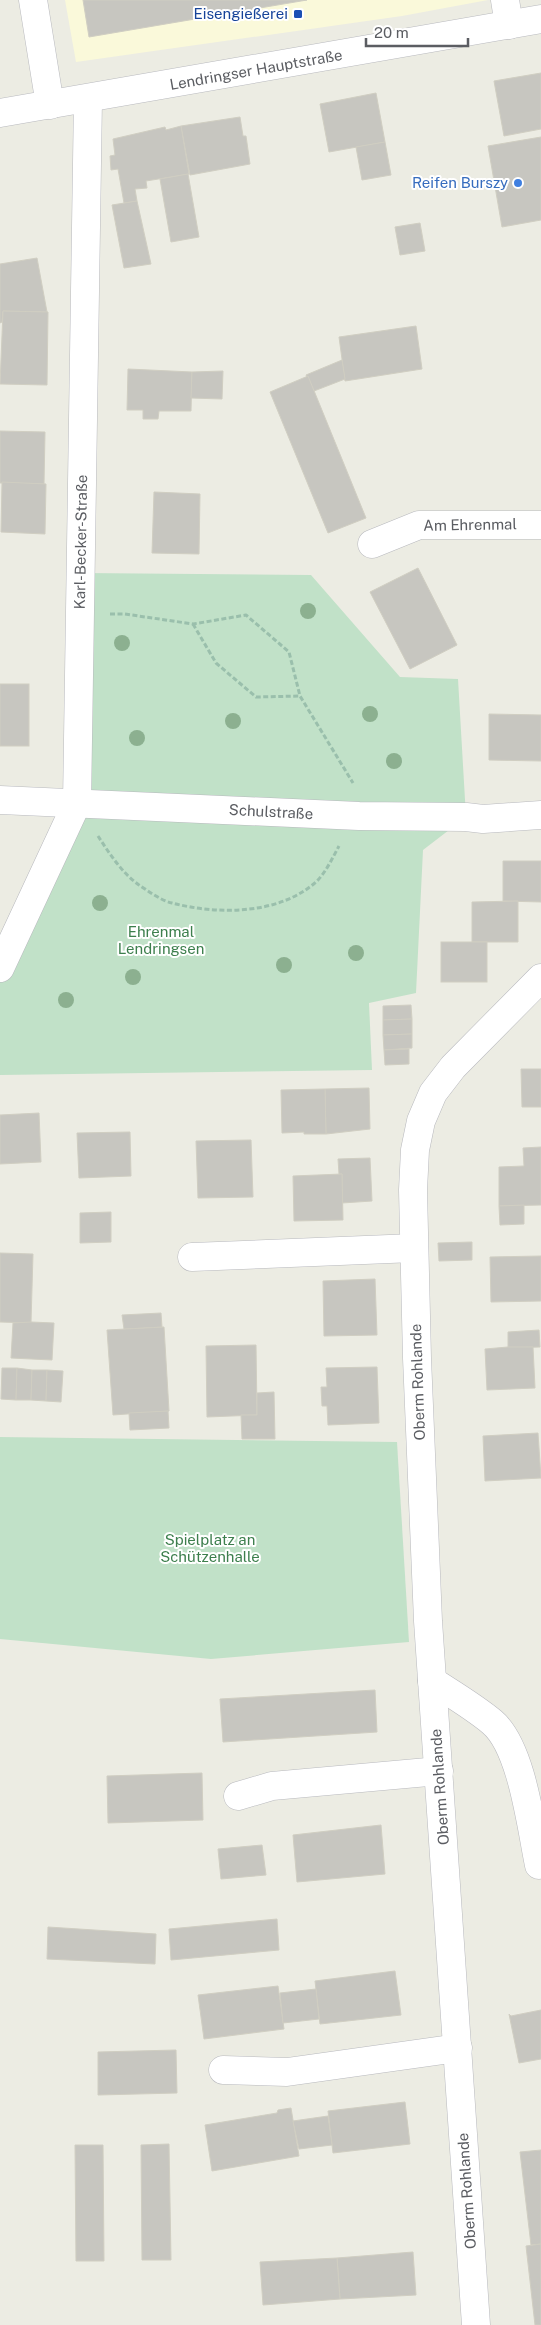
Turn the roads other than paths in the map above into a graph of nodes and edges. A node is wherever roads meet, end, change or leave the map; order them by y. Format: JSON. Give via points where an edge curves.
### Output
{"nodes":[{"id":1,"x":33,"y":0,"type":"edge"},
{"id":2,"x":507,"y":12,"type":"edge"},
{"id":3,"x":541,"y":19,"type":"edge"},
{"id":4,"x":88,"y":99,"type":"junction"},
{"id":5,"x":50,"y":105,"type":"junction"},
{"id":6,"x":0,"y":114,"type":"edge"},
{"id":7,"x":541,"y":525,"type":"edge"},
{"id":8,"x":372,"y":544,"type":"dead end"},
{"id":9,"x":0,"y":800,"type":"edge"},
{"id":10,"x":77,"y":803,"type":"junction"},
{"id":11,"x":541,"y":816,"type":"edge"},
{"id":12,"x":0,"y":968,"type":"edge"},
{"id":13,"x":541,"y":978,"type":"edge"},
{"id":14,"x":414,"y":1248,"type":"junction"},
{"id":15,"x":192,"y":1257,"type":"dead end"},
{"id":16,"x":432,"y":1681,"type":"junction"},
{"id":17,"x":439,"y":1771,"type":"junction"},
{"id":18,"x":238,"y":1796,"type":"dead end"},
{"id":19,"x":538,"y":1866,"type":"dead end"},
{"id":20,"x":458,"y":2048,"type":"junction"},
{"id":21,"x":223,"y":2070,"type":"dead end"},
{"id":22,"x":476,"y":2325,"type":"edge"}],
"edges":[{"from":1,"to":5,"type":"street"},
{"from":2,"to":3,"type":"street","name":"Lendringser Hauptstraße"},
{"from":2,"to":4,"type":"street","name":"Lendringser Hauptstraße"},
{"from":4,"to":5,"type":"street","name":"Lendringser Hauptstraße"},
{"from":4,"to":10,"type":"street","name":"Karl-Becker-Straße"},
{"from":5,"to":6,"type":"street","name":"Lendringser Hauptstraße"},
{"from":7,"to":8,"type":"street","name":"Am Ehrenmal","via":[[418,525]]},
{"from":9,"to":10,"type":"street","name":"Schulstraße"},
{"from":10,"to":11,"type":"street","name":"Schulstraße","via":[[359,816],[483,819]]},
{"from":10,"to":12,"type":"street","name":"Karl-Becker-Straße"},
{"from":13,"to":14,"type":"street","name":"Oberm Rohlande","via":[[453,1067],[433,1093],[421,1121],[415,1150]]},
{"from":14,"to":15,"type":"street"},
{"from":14,"to":16,"type":"street","name":"Oberm Rohlande"},
{"from":16,"to":17,"type":"street","name":"Oberm Rohlande"},
{"from":16,"to":19,"type":"street","via":[[494,1723],[512,1749],[527,1804]]},
{"from":17,"to":18,"type":"street","via":[[272,1786]]},
{"from":17,"to":20,"type":"street","name":"Oberm Rohlande"},
{"from":20,"to":21,"type":"street","via":[[287,2072]]},
{"from":20,"to":22,"type":"street","name":"Oberm Rohlande"}]}
